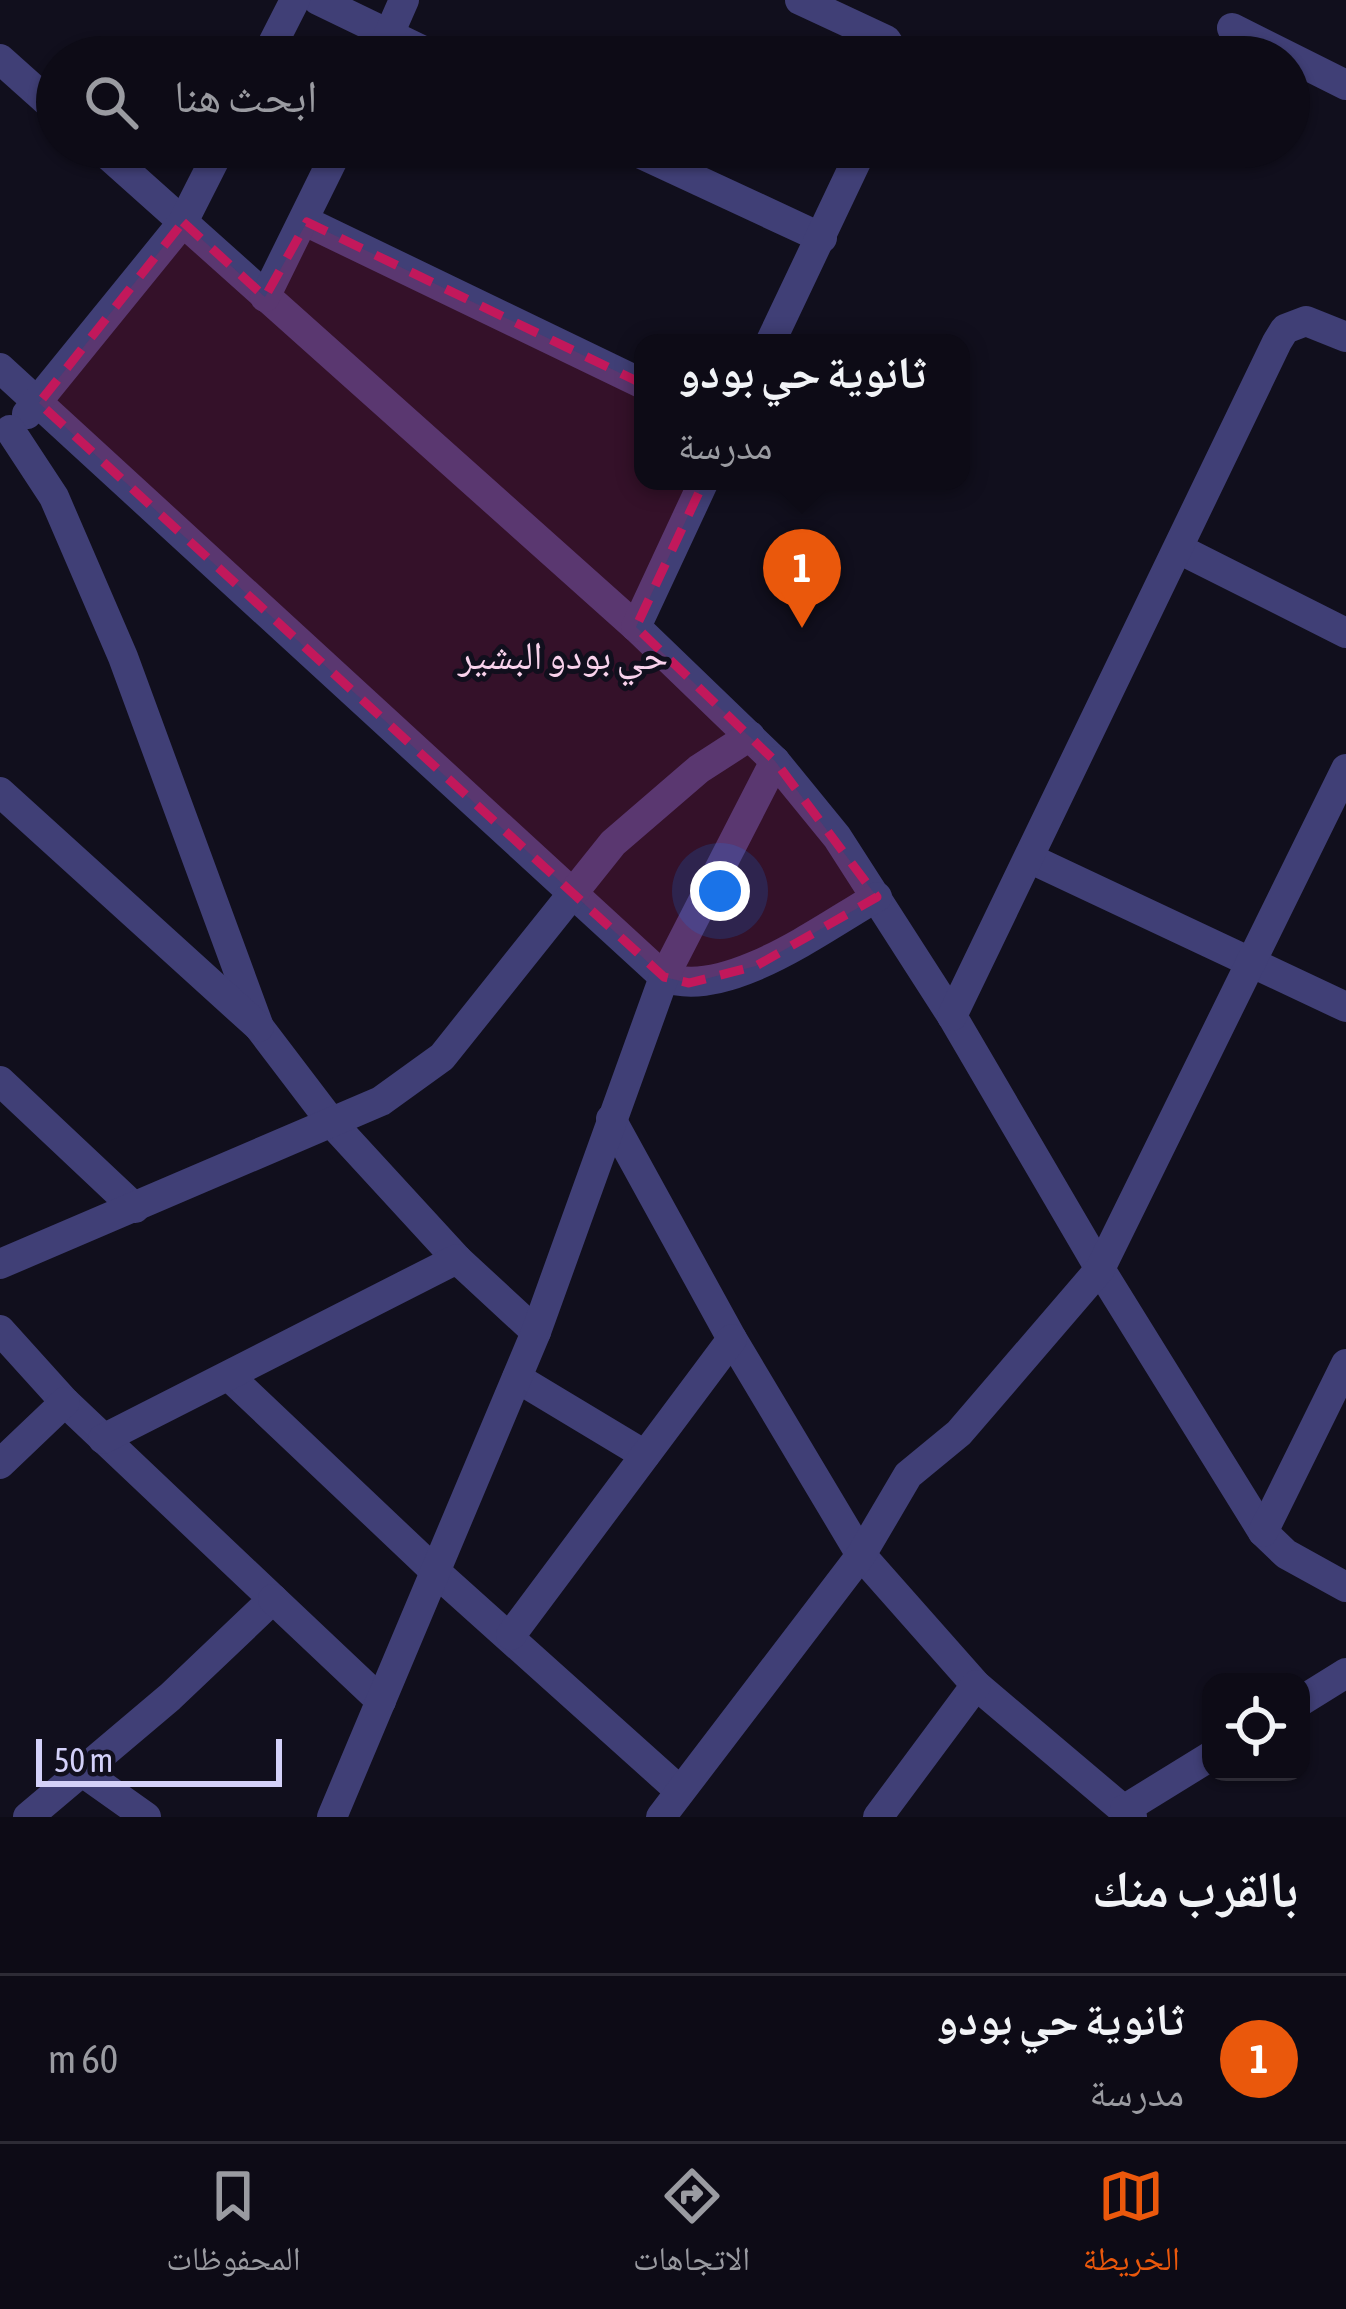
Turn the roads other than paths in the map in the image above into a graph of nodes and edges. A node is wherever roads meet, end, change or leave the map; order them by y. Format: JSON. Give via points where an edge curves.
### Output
{"nodes":[{"id":1,"x":295,"y":0,"type":"edge"},
{"id":2,"x":318,"y":0,"type":"edge"},
{"id":3,"x":404,"y":0,"type":"edge"},
{"id":4,"x":800,"y":0,"type":"edge"},
{"id":5,"x":1232,"y":28,"type":"dead end"},
{"id":6,"x":277,"y":36,"type":"edge"},
{"id":7,"x":370,"y":36,"type":"edge"},
{"id":8,"x":388,"y":36,"type":"edge"},
{"id":9,"x":877,"y":36,"type":"edge"},
{"id":10,"x":1248,"y":36,"type":"edge"},
{"id":11,"x":0,"y":59,"type":"edge"},
{"id":12,"x":1310,"y":67,"type":"edge"},
{"id":13,"x":1346,"y":85,"type":"edge"},
{"id":14,"x":36,"y":91,"type":"edge"},
{"id":15,"x":123,"y":168,"type":"edge"},
{"id":16,"x":210,"y":168,"type":"edge"},
{"id":17,"x":330,"y":168,"type":"edge"},
{"id":18,"x":671,"y":168,"type":"edge"},
{"id":19,"x":854,"y":168,"type":"edge"},
{"id":20,"x":183,"y":222,"type":"junction"},
{"id":21,"x":307,"y":222,"type":"junction"},
{"id":22,"x":822,"y":238,"type":"junction"},
{"id":23,"x":265,"y":297,"type":"junction"},
{"id":24,"x":774,"y":334,"type":"edge"},
{"id":25,"x":1346,"y":337,"type":"edge"},
{"id":26,"x":0,"y":368,"type":"edge"},
{"id":27,"x":634,"y":380,"type":"edge"},
{"id":28,"x":39,"y":404,"type":"junction"},
{"id":29,"x":5,"y":434,"type":"edge"},
{"id":30,"x":700,"y":490,"type":"edge"},
{"id":31,"x":1179,"y":549,"type":"junction"},
{"id":32,"x":636,"y":628,"type":"junction"},
{"id":33,"x":1346,"y":633,"type":"edge"},
{"id":34,"x":750,"y":736,"type":"junction"},
{"id":35,"x":775,"y":761,"type":"junction"},
{"id":36,"x":1346,"y":769,"type":"edge"},
{"id":37,"x":0,"y":792,"type":"edge"},
{"id":38,"x":1031,"y":859,"type":"junction"},
{"id":39,"x":573,"y":896,"type":"junction"},
{"id":40,"x":877,"y":897,"type":"junction"},
{"id":41,"x":1250,"y":960,"type":"junction"},
{"id":42,"x":664,"y":976,"type":"junction"},
{"id":43,"x":1346,"y":1007,"type":"edge"},
{"id":44,"x":952,"y":1016,"type":"junction"},
{"id":45,"x":259,"y":1027,"type":"junction"},
{"id":46,"x":0,"y":1081,"type":"edge"},
{"id":47,"x":611,"y":1119,"type":"junction"},
{"id":48,"x":332,"y":1124,"type":"junction"},
{"id":49,"x":135,"y":1208,"type":"junction"},
{"id":50,"x":457,"y":1259,"type":"junction"},
{"id":51,"x":0,"y":1264,"type":"edge"},
{"id":52,"x":1100,"y":1269,"type":"junction"},
{"id":53,"x":0,"y":1330,"type":"edge"},
{"id":54,"x":536,"y":1332,"type":"junction"},
{"id":55,"x":732,"y":1339,"type":"junction"},
{"id":56,"x":1345,"y":1371,"type":"edge"},
{"id":57,"x":230,"y":1377,"type":"junction"},
{"id":58,"x":517,"y":1378,"type":"junction"},
{"id":59,"x":65,"y":1402,"type":"junction"},
{"id":60,"x":103,"y":1439,"type":"junction"},
{"id":61,"x":645,"y":1455,"type":"junction"},
{"id":62,"x":0,"y":1464,"type":"edge"},
{"id":63,"x":1263,"y":1532,"type":"junction"},
{"id":64,"x":861,"y":1555,"type":"junction"},
{"id":65,"x":437,"y":1573,"type":"junction"},
{"id":66,"x":1346,"y":1587,"type":"edge"},
{"id":67,"x":273,"y":1599,"type":"junction"},
{"id":68,"x":511,"y":1635,"type":"junction"},
{"id":69,"x":1346,"y":1673,"type":"edge"},
{"id":70,"x":976,"y":1684,"type":"junction"},
{"id":71,"x":1310,"y":1695,"type":"edge"},
{"id":72,"x":381,"y":1701,"type":"junction"},
{"id":73,"x":1202,"y":1762,"type":"edge"},
{"id":74,"x":84,"y":1773,"type":"junction"},
{"id":75,"x":680,"y":1791,"type":"junction"},
{"id":76,"x":1129,"y":1813,"type":"edge"},
{"id":77,"x":28,"y":1817,"type":"edge"},
{"id":78,"x":146,"y":1817,"type":"edge"},
{"id":79,"x":332,"y":1817,"type":"edge"},
{"id":80,"x":661,"y":1817,"type":"edge"},
{"id":81,"x":878,"y":1817,"type":"edge"}],
"edges":[{"from":1,"to":6,"type":"street"},
{"from":2,"to":7,"type":"street"},
{"from":3,"to":8,"type":"street"},
{"from":4,"to":9,"type":"street"},
{"from":5,"to":10,"type":"street"},
{"from":11,"to":14,"type":"street"},
{"from":12,"to":13,"type":"street"},
{"from":15,"to":20,"type":"street"},
{"from":16,"to":20,"type":"street"},
{"from":17,"to":21,"type":"street"},
{"from":18,"to":22,"type":"street"},
{"from":19,"to":22,"type":"street"},
{"from":20,"to":23,"type":"street"},
{"from":20,"to":28,"type":"street"},
{"from":21,"to":23,"type":"street"},
{"from":21,"to":27,"type":"street"},
{"from":22,"to":24,"type":"street"},
{"from":23,"to":32,"type":"street"},
{"from":25,"to":31,"type":"street","via":[[1306,321],[1285,329]]},
{"from":26,"to":28,"type":"street"},
{"from":28,"to":29,"type":"street"},
{"from":28,"to":39,"type":"street"},
{"from":29,"to":45,"type":"street","via":[[54,497],[123,657]]},
{"from":30,"to":32,"type":"street"},
{"from":31,"to":33,"type":"street"},
{"from":31,"to":38,"type":"street"},
{"from":32,"to":34,"type":"street"},
{"from":34,"to":35,"type":"street"},
{"from":34,"to":39,"type":"street","via":[[650,809]]},
{"from":35,"to":40,"type":"street"},
{"from":35,"to":42,"type":"street"},
{"from":36,"to":41,"type":"street"},
{"from":37,"to":45,"type":"street"},
{"from":38,"to":41,"type":"street"},
{"from":38,"to":44,"type":"street"},
{"from":39,"to":42,"type":"street"},
{"from":39,"to":48,"type":"street","via":[[442,1057],[408,1085]]},
{"from":40,"to":42,"type":"street","via":[[756,966],[688,983]]},
{"from":40,"to":44,"type":"street"},
{"from":41,"to":43,"type":"street"},
{"from":41,"to":52,"type":"street"},
{"from":42,"to":47,"type":"street"},
{"from":44,"to":52,"type":"street"},
{"from":45,"to":48,"type":"street"},
{"from":46,"to":49,"type":"street"},
{"from":47,"to":54,"type":"street"},
{"from":47,"to":55,"type":"street"},
{"from":48,"to":49,"type":"street"},
{"from":48,"to":50,"type":"street"},
{"from":49,"to":51,"type":"street"},
{"from":50,"to":54,"type":"street"},
{"from":50,"to":57,"type":"street"},
{"from":52,"to":63,"type":"street"},
{"from":52,"to":64,"type":"street","via":[[959,1433],[908,1475]]},
{"from":53,"to":59,"type":"street"},
{"from":54,"to":58,"type":"street"},
{"from":55,"to":61,"type":"street"},
{"from":55,"to":64,"type":"street"},
{"from":56,"to":63,"type":"street"},
{"from":57,"to":60,"type":"street"},
{"from":57,"to":65,"type":"street"},
{"from":58,"to":61,"type":"street"},
{"from":58,"to":65,"type":"street"},
{"from":59,"to":60,"type":"street"},
{"from":59,"to":62,"type":"street"},
{"from":60,"to":67,"type":"street"},
{"from":61,"to":68,"type":"street"},
{"from":63,"to":66,"type":"street"},
{"from":64,"to":70,"type":"street"},
{"from":64,"to":75,"type":"street"},
{"from":65,"to":68,"type":"street"},
{"from":65,"to":72,"type":"street"},
{"from":67,"to":72,"type":"street"},
{"from":67,"to":74,"type":"street"},
{"from":68,"to":75,"type":"street"},
{"from":69,"to":71,"type":"street"},
{"from":70,"to":76,"type":"street"},
{"from":70,"to":81,"type":"street"},
{"from":72,"to":79,"type":"street"},
{"from":73,"to":76,"type":"street"},
{"from":74,"to":77,"type":"street"},
{"from":74,"to":78,"type":"street"},
{"from":75,"to":80,"type":"street"}]}
